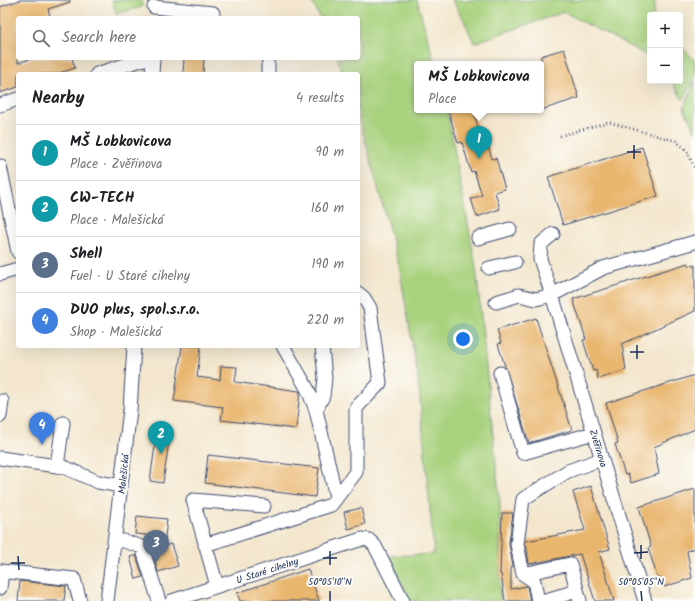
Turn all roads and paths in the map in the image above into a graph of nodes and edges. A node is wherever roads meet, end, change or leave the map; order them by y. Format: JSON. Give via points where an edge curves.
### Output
{"nodes":[{"id":1,"x":154,"y":8,"type":"edge"},
{"id":2,"x":213,"y":13,"type":"dead end"},
{"id":3,"x":141,"y":60,"type":"edge"},
{"id":4,"x":153,"y":60,"type":"edge"},
{"id":5,"x":103,"y":72,"type":"edge"},
{"id":6,"x":152,"y":72,"type":"edge"},
{"id":7,"x":16,"y":100,"type":"edge"},
{"id":8,"x":0,"y":105,"type":"edge"},
{"id":9,"x":560,"y":136,"type":"dead end"},
{"id":10,"x":0,"y":166,"type":"edge"},
{"id":11,"x":695,"y":169,"type":"edge"},
{"id":12,"x":510,"y":229,"type":"dead end"},
{"id":13,"x":553,"y":234,"type":"dead end"},
{"id":14,"x":478,"y":238,"type":"dead end"},
{"id":15,"x":16,"y":242,"type":"edge"},
{"id":16,"x":695,"y":242,"type":"edge"},
{"id":17,"x":515,"y":262,"type":"dead end"},
{"id":18,"x":489,"y":268,"type":"dead end"},
{"id":19,"x":16,"y":270,"type":"edge"},
{"id":20,"x":0,"y":274,"type":"edge"},
{"id":21,"x":360,"y":295,"type":"edge"},
{"id":22,"x":552,"y":295,"type":"junction"},
{"id":23,"x":496,"y":302,"type":"dead end"},
{"id":24,"x":134,"y":348,"type":"edge"},
{"id":25,"x":284,"y":348,"type":"edge"},
{"id":26,"x":322,"y":348,"type":"edge"},
{"id":27,"x":500,"y":372,"type":"dead end"},
{"id":28,"x":2,"y":401,"type":"dead end"},
{"id":29,"x":316,"y":410,"type":"junction"},
{"id":30,"x":0,"y":416,"type":"edge"},
{"id":31,"x":63,"y":423,"type":"dead end"},
{"id":32,"x":594,"y":433,"type":"junction"},
{"id":33,"x":0,"y":458,"type":"edge"},
{"id":34,"x":602,"y":459,"type":"junction"},
{"id":35,"x":57,"y":466,"type":"junction"},
{"id":36,"x":121,"y":486,"type":"junction"},
{"id":37,"x":336,"y":497,"type":"junction"},
{"id":38,"x":264,"y":506,"type":"dead end"},
{"id":39,"x":115,"y":542,"type":"junction"},
{"id":40,"x":205,"y":545,"type":"junction"},
{"id":41,"x":1,"y":571,"type":"edge"},
{"id":42,"x":523,"y":574,"type":"junction"},
{"id":43,"x":217,"y":586,"type":"junction"},
{"id":44,"x":0,"y":588,"type":"edge"},
{"id":45,"x":578,"y":596,"type":"edge"},
{"id":46,"x":80,"y":601,"type":"edge"},
{"id":47,"x":107,"y":601,"type":"edge"},
{"id":48,"x":159,"y":601,"type":"edge"},
{"id":49,"x":172,"y":601,"type":"edge"},
{"id":50,"x":403,"y":601,"type":"edge"},
{"id":51,"x":538,"y":601,"type":"edge"},
{"id":52,"x":542,"y":601,"type":"edge"},
{"id":53,"x":646,"y":601,"type":"edge"}],
"edges":[{"from":1,"to":2,"type":"street"},
{"from":3,"to":5,"type":"street"},
{"from":4,"to":6,"type":"street"},
{"from":7,"to":8,"type":"street"},
{"from":9,"to":11,"type":"path","via":[[608,122],[676,141],[687,151]]},
{"from":10,"to":15,"type":"street"},
{"from":12,"to":14,"type":"street"},
{"from":13,"to":22,"type":"street","name":"Zvěřinova","via":[[541,244],[540,259]]},
{"from":16,"to":22,"type":"street","via":[[603,268]]},
{"from":17,"to":18,"type":"street"},
{"from":19,"to":20,"type":"street"},
{"from":21,"to":37,"type":"street","via":[[370,308],[380,383],[356,408],[356,472]]},
{"from":22,"to":23,"type":"street","via":[[536,299],[519,296]]},
{"from":22,"to":32,"type":"street","name":"Zvěřinova"},
{"from":24,"to":36,"type":"street","name":"Malešická"},
{"from":25,"to":29,"type":"street","via":[[308,390]]},
{"from":26,"to":29,"type":"street","via":[[325,378],[323,396]]},
{"from":27,"to":32,"type":"street","via":[[523,453]]},
{"from":28,"to":30,"type":"street"},
{"from":29,"to":37,"type":"street"},
{"from":31,"to":35,"type":"street"},
{"from":32,"to":34,"type":"street","name":"Zvěřinova"},
{"from":33,"to":35,"type":"street"},
{"from":34,"to":42,"type":"street","via":[[568,470],[523,499],[517,544]]},
{"from":34,"to":53,"type":"street","name":"Zvěřinova"},
{"from":35,"to":36,"type":"street","via":[[98,482]]},
{"from":36,"to":39,"type":"street","name":"Malešická"},
{"from":37,"to":40,"type":"street","via":[[331,505]]},
{"from":38,"to":40,"type":"street","via":[[193,500]]},
{"from":39,"to":47,"type":"street","name":"Malešická"},
{"from":39,"to":48,"type":"street","via":[[124,541],[142,547]]},
{"from":40,"to":43,"type":"street"},
{"from":41,"to":44,"type":"street"},
{"from":41,"to":46,"type":"street","via":[[74,579]]},
{"from":42,"to":45,"type":"street","via":[[570,564]]},
{"from":42,"to":51,"type":"street","via":[[534,581]]},
{"from":43,"to":49,"type":"street","name":"U Staré cihelny"},
{"from":43,"to":50,"type":"street","name":"U Staré cihelny","via":[[362,540],[369,540],[375,546]]},
{"from":45,"to":52,"type":"street"}]}
